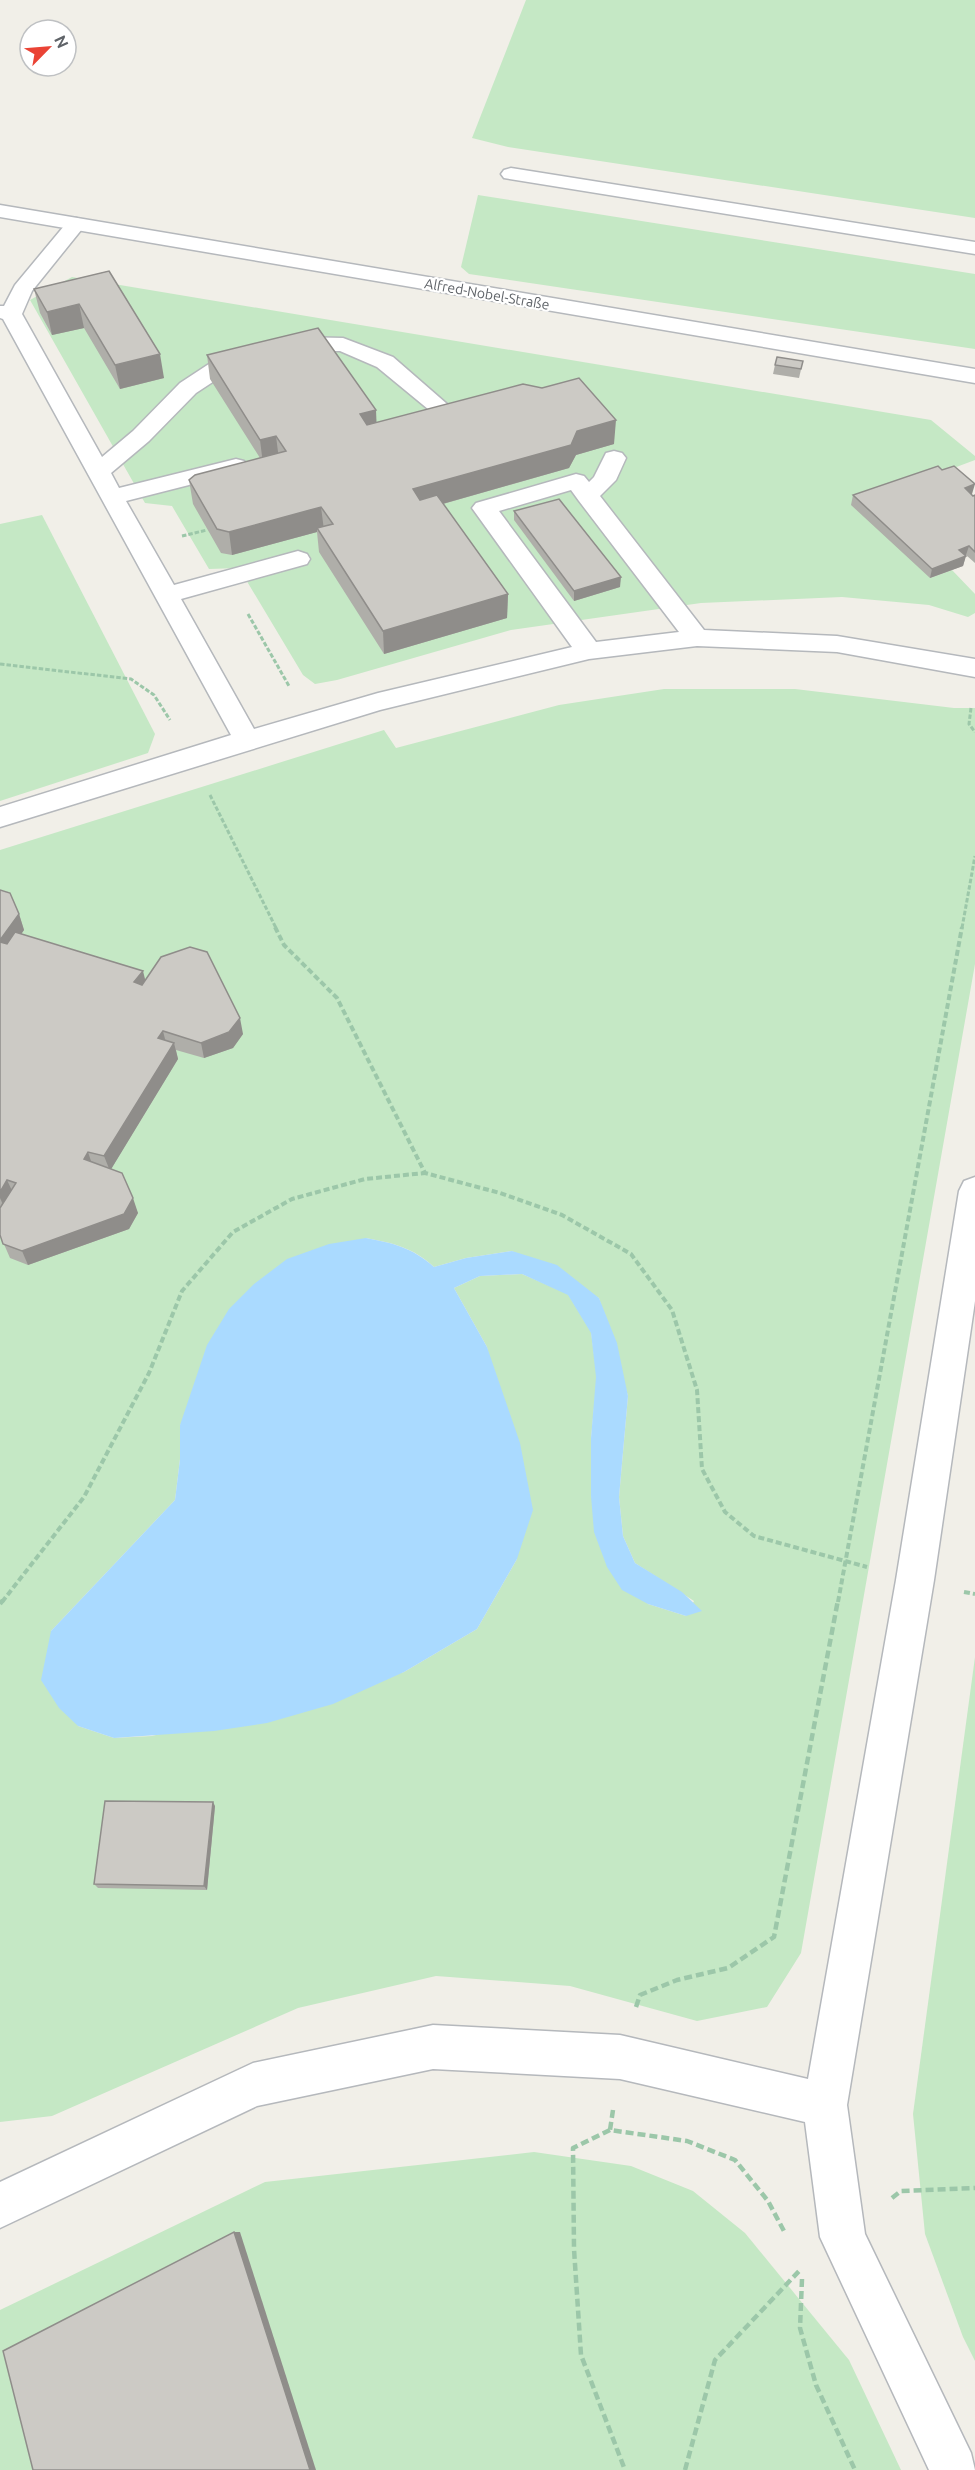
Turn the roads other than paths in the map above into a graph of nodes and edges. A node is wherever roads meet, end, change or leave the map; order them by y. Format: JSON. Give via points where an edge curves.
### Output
{"nodes":[{"id":1,"x":511,"y":174,"type":"dead end"},
{"id":2,"x":0,"y":211,"type":"edge"},
{"id":3,"x":76,"y":224,"type":"junction"},
{"id":4,"x":975,"y":248,"type":"edge"},
{"id":5,"x":5,"y":313,"type":"edge"},
{"id":6,"x":975,"y":376,"type":"edge"},
{"id":7,"x":436,"y":404,"type":"edge"},
{"id":8,"x":614,"y":458,"type":"dead end"},
{"id":9,"x":238,"y":465,"type":"edge"},
{"id":10,"x":98,"y":472,"type":"junction"},
{"id":11,"x":587,"y":496,"type":"junction"},
{"id":12,"x":112,"y":497,"type":"junction"},
{"id":13,"x":298,"y":558,"type":"dead end"},
{"id":14,"x":167,"y":595,"type":"junction"},
{"id":15,"x":697,"y":638,"type":"junction"},
{"id":16,"x":589,"y":651,"type":"junction"},
{"id":17,"x":975,"y":668,"type":"edge"},
{"id":18,"x":248,"y":740,"type":"junction"},
{"id":19,"x":0,"y":817,"type":"edge"},
{"id":20,"x":975,"y":1191,"type":"edge"},
{"id":21,"x":825,"y":2106,"type":"junction"},
{"id":22,"x":0,"y":2205,"type":"edge"},
{"id":23,"x":954,"y":2470,"type":"edge"}],
"edges":[{"from":1,"to":4,"type":"street"},
{"from":2,"to":3,"type":"street","name":"Alfred-Nobel-Straße"},
{"from":3,"to":5,"type":"street"},
{"from":3,"to":6,"type":"street","name":"Alfred-Nobel-Straße"},
{"from":5,"to":10,"type":"street"},
{"from":7,"to":10,"type":"street","via":[[385,362],[343,345],[299,344],[251,353],[223,365],[188,388],[141,436]]},
{"from":8,"to":11,"type":"street","via":[[604,480]]},
{"from":9,"to":12,"type":"street"},
{"from":10,"to":12,"type":"street"},
{"from":11,"to":15,"type":"street"},
{"from":11,"to":16,"type":"street","via":[[576,481],[484,508]]},
{"from":12,"to":14,"type":"street"},
{"from":13,"to":14,"type":"street"},
{"from":14,"to":18,"type":"street"},
{"from":15,"to":16,"type":"street"},
{"from":15,"to":17,"type":"street","via":[[837,645]]},
{"from":16,"to":18,"type":"street","via":[[378,702]]},
{"from":18,"to":19,"type":"street"},
{"from":20,"to":21,"type":"street","via":[[915,1580]]},
{"from":21,"to":22,"type":"street","via":[[620,2057],[433,2047],[253,2085]]},
{"from":21,"to":23,"type":"street","via":[[843,2237]]}]}
